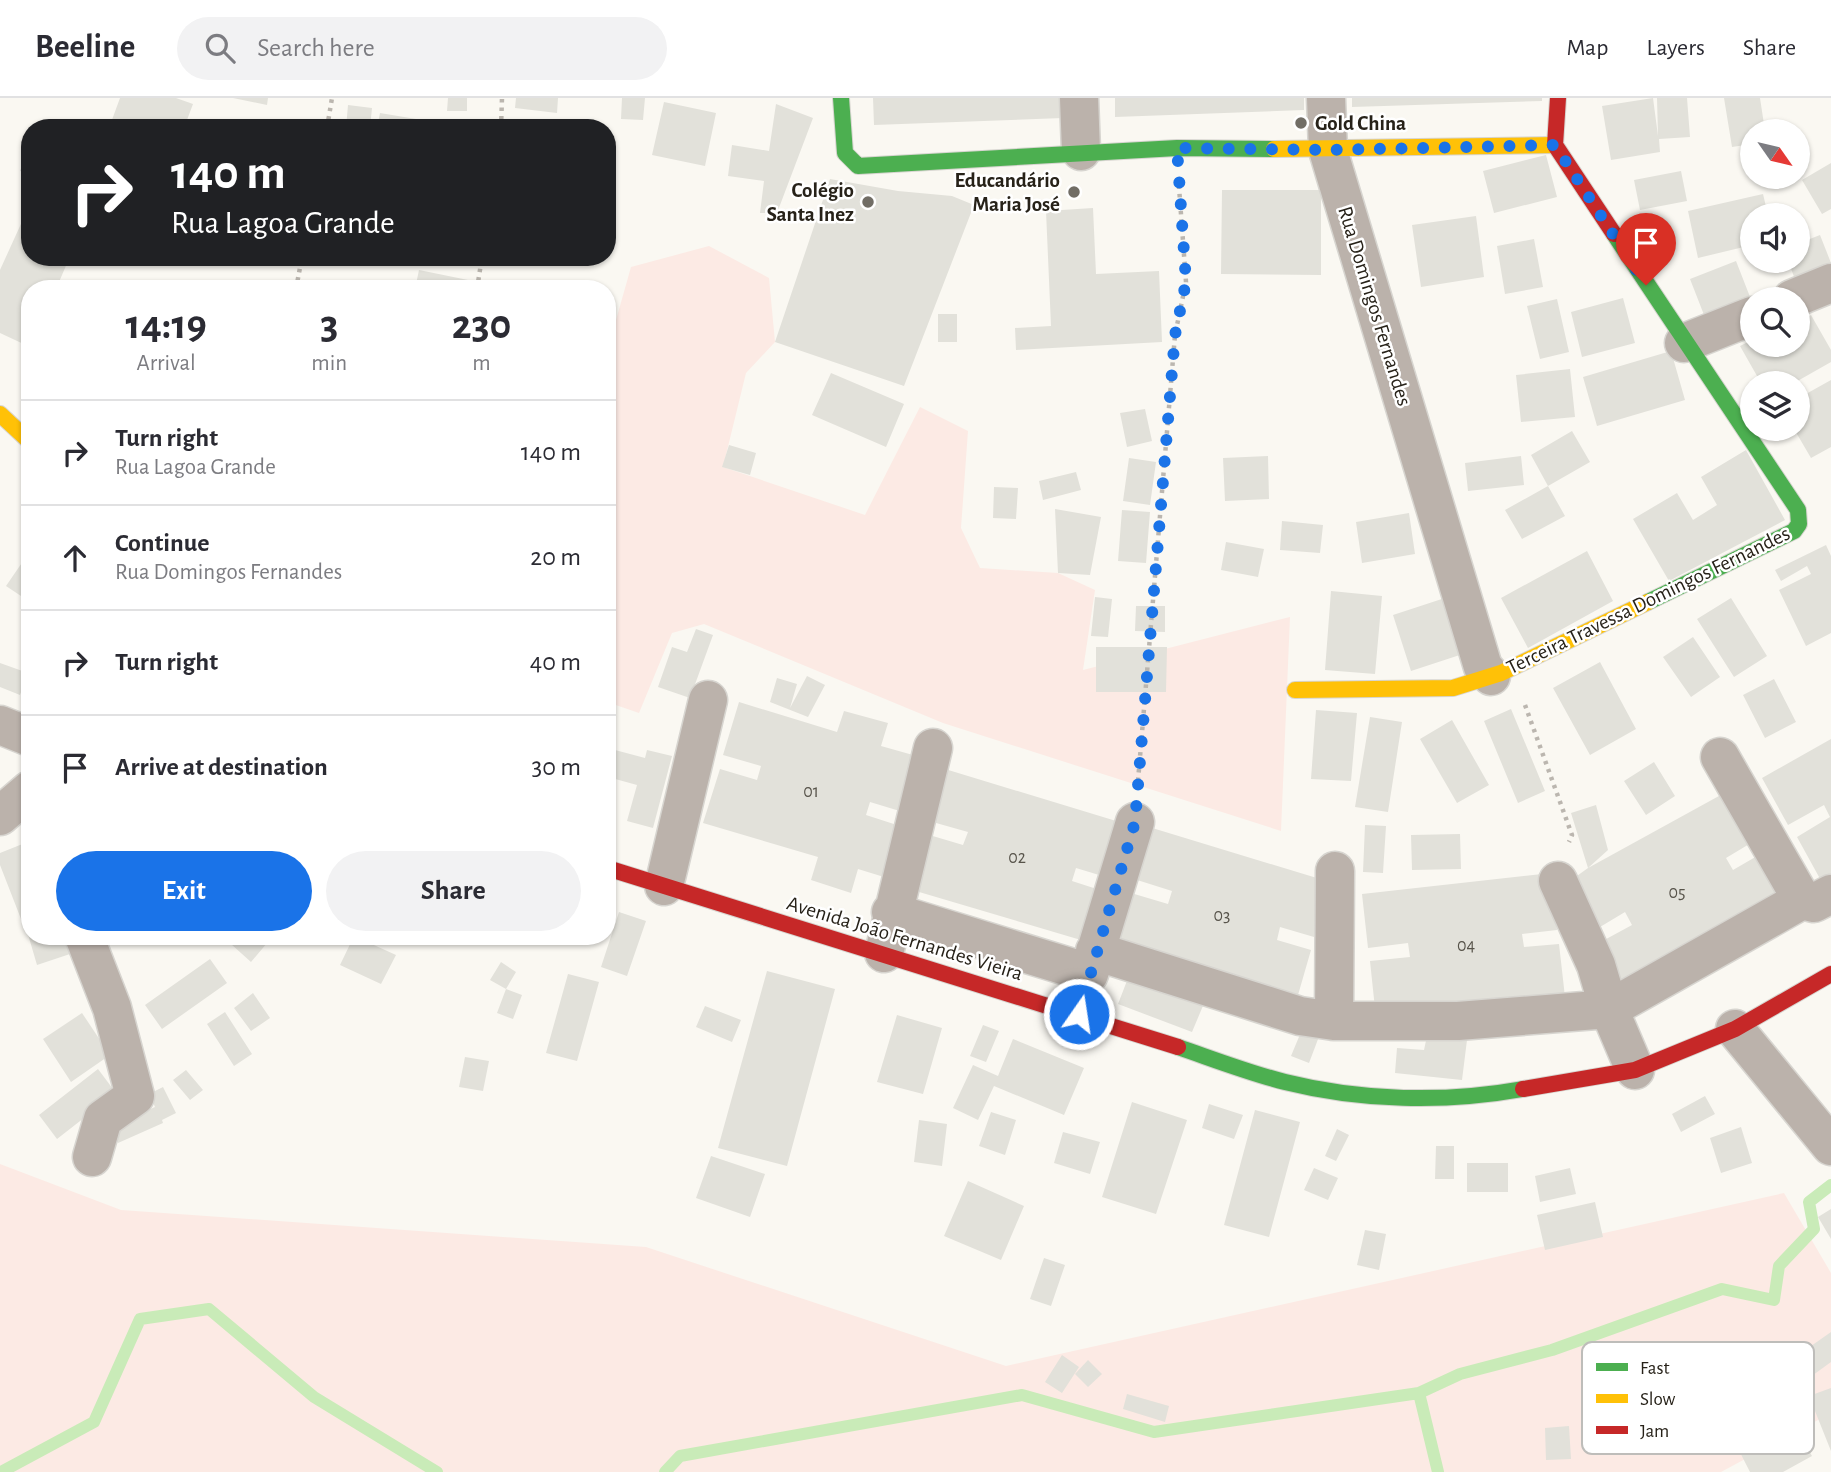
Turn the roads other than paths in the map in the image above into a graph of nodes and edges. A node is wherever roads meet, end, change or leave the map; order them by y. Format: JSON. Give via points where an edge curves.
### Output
{"nodes":[{"id":1,"x":841,"y":98,"type":"edge"},
{"id":2,"x":1079,"y":98,"type":"edge"},
{"id":3,"x":1326,"y":98,"type":"edge"},
{"id":4,"x":1558,"y":98,"type":"edge"},
{"id":5,"x":1555,"y":145,"type":"junction"},
{"id":6,"x":1328,"y":150,"type":"junction"},
{"id":7,"x":1082,"y":151,"type":"junction"},
{"id":8,"x":1831,"y":283,"type":"edge"},
{"id":9,"x":1810,"y":292,"type":"edge"},
{"id":10,"x":1740,"y":321,"type":"edge"},
{"id":11,"x":1684,"y":343,"type":"junction"},
{"id":12,"x":0,"y":414,"type":"edge"},
{"id":13,"x":21,"y":434,"type":"edge"},
{"id":14,"x":1490,"y":676,"type":"junction"},
{"id":15,"x":1295,"y":690,"type":"dead end"},
{"id":16,"x":708,"y":700,"type":"dead end"},
{"id":17,"x":0,"y":725,"type":"edge"},
{"id":18,"x":21,"y":733,"type":"edge"},
{"id":19,"x":933,"y":748,"type":"dead end"},
{"id":20,"x":1720,"y":757,"type":"dead end"},
{"id":21,"x":1135,"y":822,"type":"road end"},
{"id":22,"x":616,"y":871,"type":"edge"},
{"id":23,"x":1335,"y":871,"type":"dead end"},
{"id":24,"x":1558,"y":881,"type":"road end"},
{"id":25,"x":664,"y":886,"type":"junction"},
{"id":26,"x":1816,"y":897,"type":"edge"},
{"id":27,"x":891,"y":912,"type":"junction"},
{"id":28,"x":88,"y":945,"type":"edge"},
{"id":29,"x":884,"y":953,"type":"junction"},
{"id":30,"x":1092,"y":962,"type":"junction"},
{"id":31,"x":1831,"y":974,"type":"edge"},
{"id":32,"x":1609,"y":1009,"type":"junction"},
{"id":33,"x":1079,"y":1014,"type":"junction"},
{"id":34,"x":1334,"y":1021,"type":"junction"},
{"id":35,"x":1735,"y":1029,"type":"junction"},
{"id":36,"x":1635,"y":1070,"type":"junction"},
{"id":37,"x":1831,"y":1146,"type":"edge"},
{"id":38,"x":92,"y":1157,"type":"dead end"}],
"edges":[{"from":1,"to":7,"type":"street","via":[[845,153],[859,166]]},
{"from":2,"to":7,"type":"street"},
{"from":3,"to":6,"type":"street","name":"Rua Domingos Fernandes"},
{"from":4,"to":5,"type":"street"},
{"from":5,"to":6,"type":"street"},
{"from":5,"to":11,"type":"street","name":"Terceira Travessa Domingos Fernandes"},
{"from":6,"to":7,"type":"street"},
{"from":6,"to":14,"type":"street","name":"Rua Domingos Fernandes","via":[[1483,667]]},
{"from":8,"to":9,"type":"street"},
{"from":10,"to":11,"type":"street"},
{"from":11,"to":14,"type":"street","name":"Terceira Travessa Domingos Fernandes","via":[[1798,510],[1799,524],[1794,531]]},
{"from":12,"to":13,"type":"street"},
{"from":14,"to":15,"type":"street","via":[[1453,688]]},
{"from":16,"to":25,"type":"street"},
{"from":17,"to":18,"type":"street"},
{"from":19,"to":27,"type":"street"},
{"from":20,"to":26,"type":"street"},
{"from":21,"to":30,"type":"street"},
{"from":22,"to":25,"type":"street","name":"Avenida João Fernandes Vieira"},
{"from":23,"to":34,"type":"street"},
{"from":24,"to":32,"type":"street","via":[[1596,965]]},
{"from":25,"to":29,"type":"street","name":"Avenida João Fernandes Vieira"},
{"from":26,"to":32,"type":"street"},
{"from":27,"to":29,"type":"street"},
{"from":27,"to":30,"type":"street"},
{"from":28,"to":38,"type":"street","via":[[112,1008],[135,1096],[103,1119]]},
{"from":29,"to":33,"type":"street","name":"Avenida João Fernandes Vieira"},
{"from":30,"to":33,"type":"street"},
{"from":30,"to":34,"type":"street"},
{"from":31,"to":35,"type":"street","name":"Avenida João Fernandes Vieira"},
{"from":32,"to":34,"type":"street","via":[[1458,1021]]},
{"from":32,"to":36,"type":"street"},
{"from":33,"to":36,"type":"street","name":"Avenida João Fernandes Vieira","via":[[1285,1082],[1387,1098],[1495,1094]]},
{"from":35,"to":36,"type":"street","name":"Avenida João Fernandes Vieira"},
{"from":35,"to":37,"type":"street"}]}
